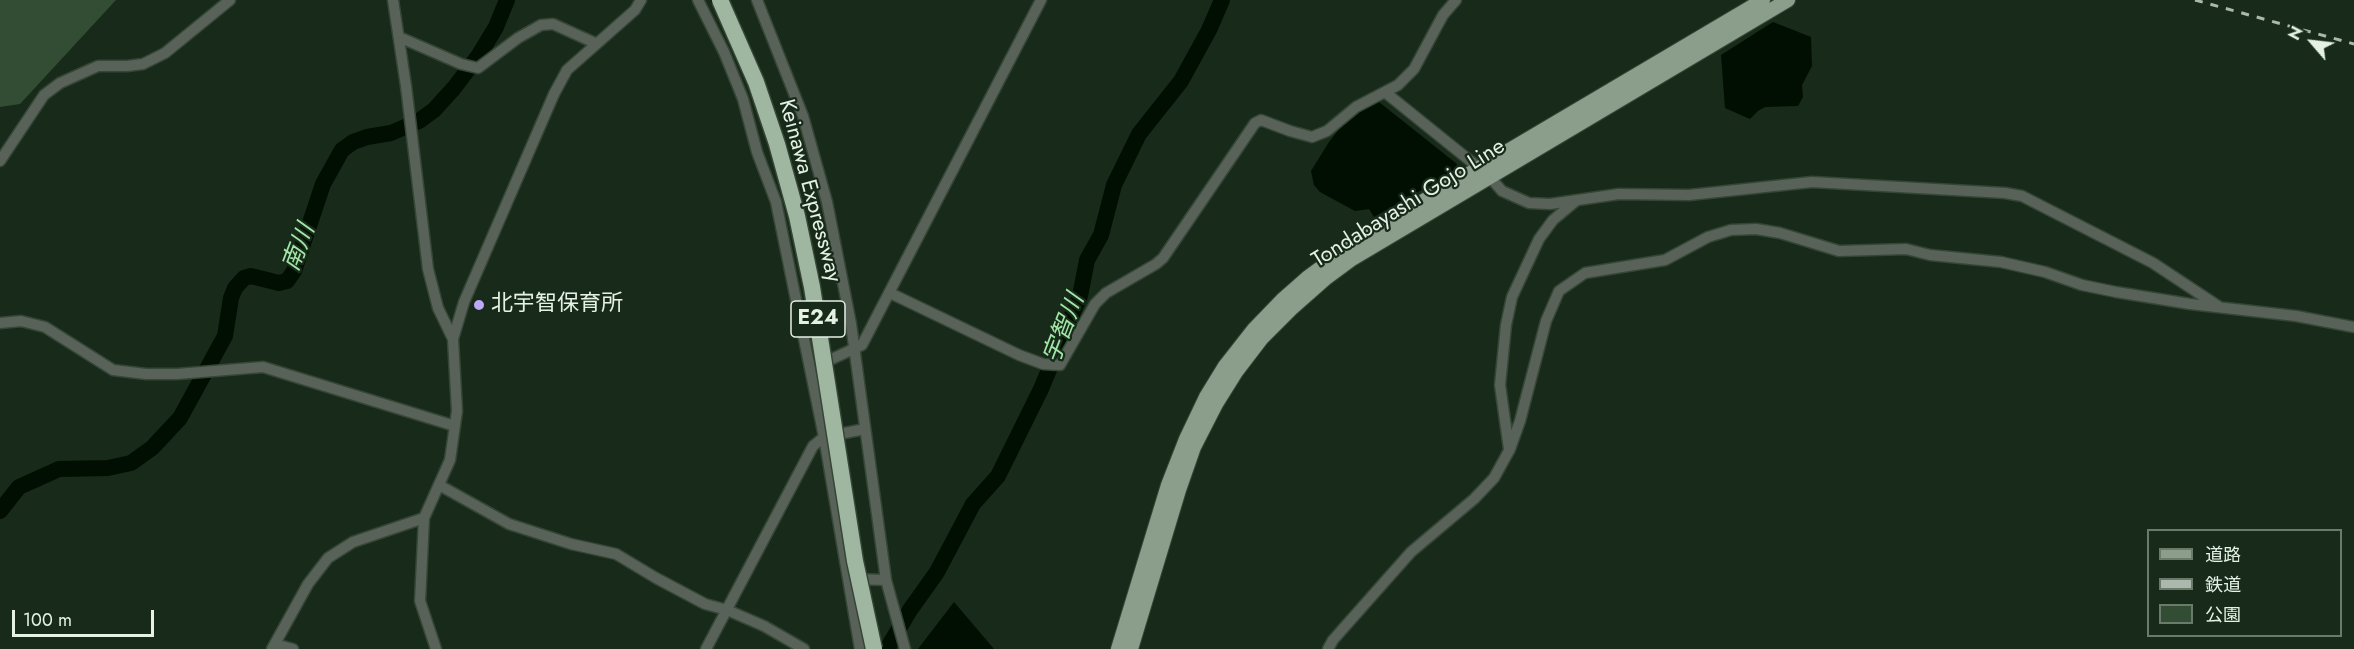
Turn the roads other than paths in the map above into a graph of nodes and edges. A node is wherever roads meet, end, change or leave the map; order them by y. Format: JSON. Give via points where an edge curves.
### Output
{"nodes":[{"id":1,"x":230,"y":0,"type":"edge"},
{"id":2,"x":393,"y":0,"type":"edge"},
{"id":3,"x":641,"y":0,"type":"edge"},
{"id":4,"x":698,"y":0,"type":"edge"},
{"id":5,"x":720,"y":0,"type":"edge"},
{"id":6,"x":757,"y":0,"type":"edge"},
{"id":7,"x":1041,"y":0,"type":"edge"},
{"id":8,"x":1456,"y":0,"type":"edge"},
{"id":9,"x":1763,"y":0,"type":"edge"},
{"id":10,"x":1788,"y":0,"type":"edge"},
{"id":11,"x":399,"y":37,"type":"junction"},
{"id":12,"x":595,"y":43,"type":"junction"},
{"id":13,"x":1386,"y":93,"type":"junction"},
{"id":14,"x":0,"y":161,"type":"edge"},
{"id":15,"x":1478,"y":167,"type":"junction"},
{"id":16,"x":1490,"y":176,"type":"junction"},
{"id":17,"x":1577,"y":200,"type":"junction"},
{"id":18,"x":890,"y":293,"type":"junction"},
{"id":19,"x":2220,"y":308,"type":"junction"},
{"id":20,"x":0,"y":323,"type":"edge"},
{"id":21,"x":2354,"y":327,"type":"edge"},
{"id":22,"x":453,"y":339,"type":"junction"},
{"id":23,"x":854,"y":350,"type":"junction"},
{"id":24,"x":810,"y":369,"type":"junction"},
{"id":25,"x":454,"y":426,"type":"junction"},
{"id":26,"x":864,"y":429,"type":"junction"},
{"id":27,"x":824,"y":437,"type":"junction"},
{"id":28,"x":1510,"y":449,"type":"junction"},
{"id":29,"x":439,"y":485,"type":"junction"},
{"id":30,"x":424,"y":519,"type":"junction"},
{"id":31,"x":846,"y":578,"type":"junction"},
{"id":32,"x":886,"y":580,"type":"junction"},
{"id":33,"x":727,"y":610,"type":"junction"},
{"id":34,"x":274,"y":646,"type":"edge"},
{"id":35,"x":905,"y":648,"type":"edge"},
{"id":36,"x":293,"y":649,"type":"edge"},
{"id":37,"x":436,"y":649,"type":"edge"},
{"id":38,"x":706,"y":649,"type":"edge"},
{"id":39,"x":804,"y":649,"type":"edge"},
{"id":40,"x":860,"y":649,"type":"edge"},
{"id":41,"x":874,"y":649,"type":"edge"},
{"id":42,"x":1118,"y":649,"type":"edge"},
{"id":43,"x":1131,"y":649,"type":"edge"},
{"id":44,"x":1328,"y":649,"type":"edge"}],
"edges":[{"from":1,"to":14,"type":"street","via":[[165,53],[143,64],[98,66],[60,83],[44,95]]},
{"from":2,"to":11,"type":"street"},
{"from":3,"to":12,"type":"street","via":[[635,10]]},
{"from":4,"to":24,"type":"street","via":[[743,99],[776,202]]},
{"from":5,"to":41,"type":"highway","name":"Keinawa Expressway","number":"E24","bridge":true,"via":[[756,82],[797,216],[814,298],[855,561]]},
{"from":6,"to":23,"type":"street","via":[[803,116],[820,172]]},
{"from":7,"to":18,"type":"street"},
{"from":8,"to":13,"type":"street","via":[[1443,15],[1414,69]]},
{"from":9,"to":15,"type":"main road","name":"Tondabayashi Gojo Line"},
{"from":10,"to":16,"type":"main road","name":"Tondabayashi Gojo Line"},
{"from":11,"to":12,"type":"street","via":[[478,68],[541,25],[553,24]]},
{"from":11,"to":22,"type":"street","via":[[428,269],[438,308]]},
{"from":12,"to":22,"type":"street","via":[[567,70],[554,94],[464,302]]},
{"from":13,"to":15,"type":"street"},
{"from":13,"to":18,"type":"street","via":[[1356,107],[1327,131],[1312,137],[1261,120],[1255,123],[1163,258],[1095,304],[1060,365],[1019,355]]},
{"from":15,"to":16,"type":"street"},
{"from":15,"to":42,"type":"main road","name":"Tondabayashi Gojo Line","via":[[1364,236],[1307,278],[1254,329],[1225,366],[1206,398],[1172,476]]},
{"from":16,"to":17,"type":"street","via":[[1502,191],[1529,203]]},
{"from":16,"to":43,"type":"main road","name":"Tondabayashi Gojo Line","via":[[1324,279],[1262,338],[1242,364],[1194,447]]},
{"from":17,"to":19,"type":"street","via":[[1619,194],[1689,195],[1812,182],[2005,193],[2022,196],[2152,263]]},
{"from":17,"to":28,"type":"street","via":[[1553,220],[1539,239],[1512,297],[1500,384]]},
{"from":18,"to":23,"type":"street","via":[[862,345]]},
{"from":19,"to":21,"type":"street"},
{"from":19,"to":28,"type":"street","via":[[2082,285],[2001,262],[1906,249],[1839,251],[1780,233],[1731,230],[1708,237],[1665,260],[1585,273],[1559,291],[1546,321]]},
{"from":20,"to":25,"type":"street","via":[[21,321],[45,327],[113,370],[177,374],[263,367]]},
{"from":22,"to":25,"type":"street","via":[[457,411]]},
{"from":23,"to":24,"type":"street"},
{"from":23,"to":26,"type":"street"},
{"from":24,"to":27,"type":"street"},
{"from":25,"to":29,"type":"street","via":[[450,460]]},
{"from":26,"to":27,"type":"street"},
{"from":26,"to":32,"type":"street"},
{"from":27,"to":31,"type":"street"},
{"from":27,"to":33,"type":"street","via":[[813,446]]},
{"from":28,"to":44,"type":"street","via":[[1494,478],[1412,552]]},
{"from":29,"to":30,"type":"street"},
{"from":29,"to":33,"type":"street","via":[[509,524],[616,554],[705,604]]},
{"from":30,"to":34,"type":"street","via":[[353,542],[328,558],[308,584]]},
{"from":30,"to":37,"type":"street","via":[[420,601]]},
{"from":31,"to":32,"type":"street"},
{"from":31,"to":40,"type":"street"},
{"from":32,"to":35,"type":"street"},
{"from":33,"to":38,"type":"street"},
{"from":33,"to":39,"type":"street"},
{"from":34,"to":36,"type":"street"}]}
